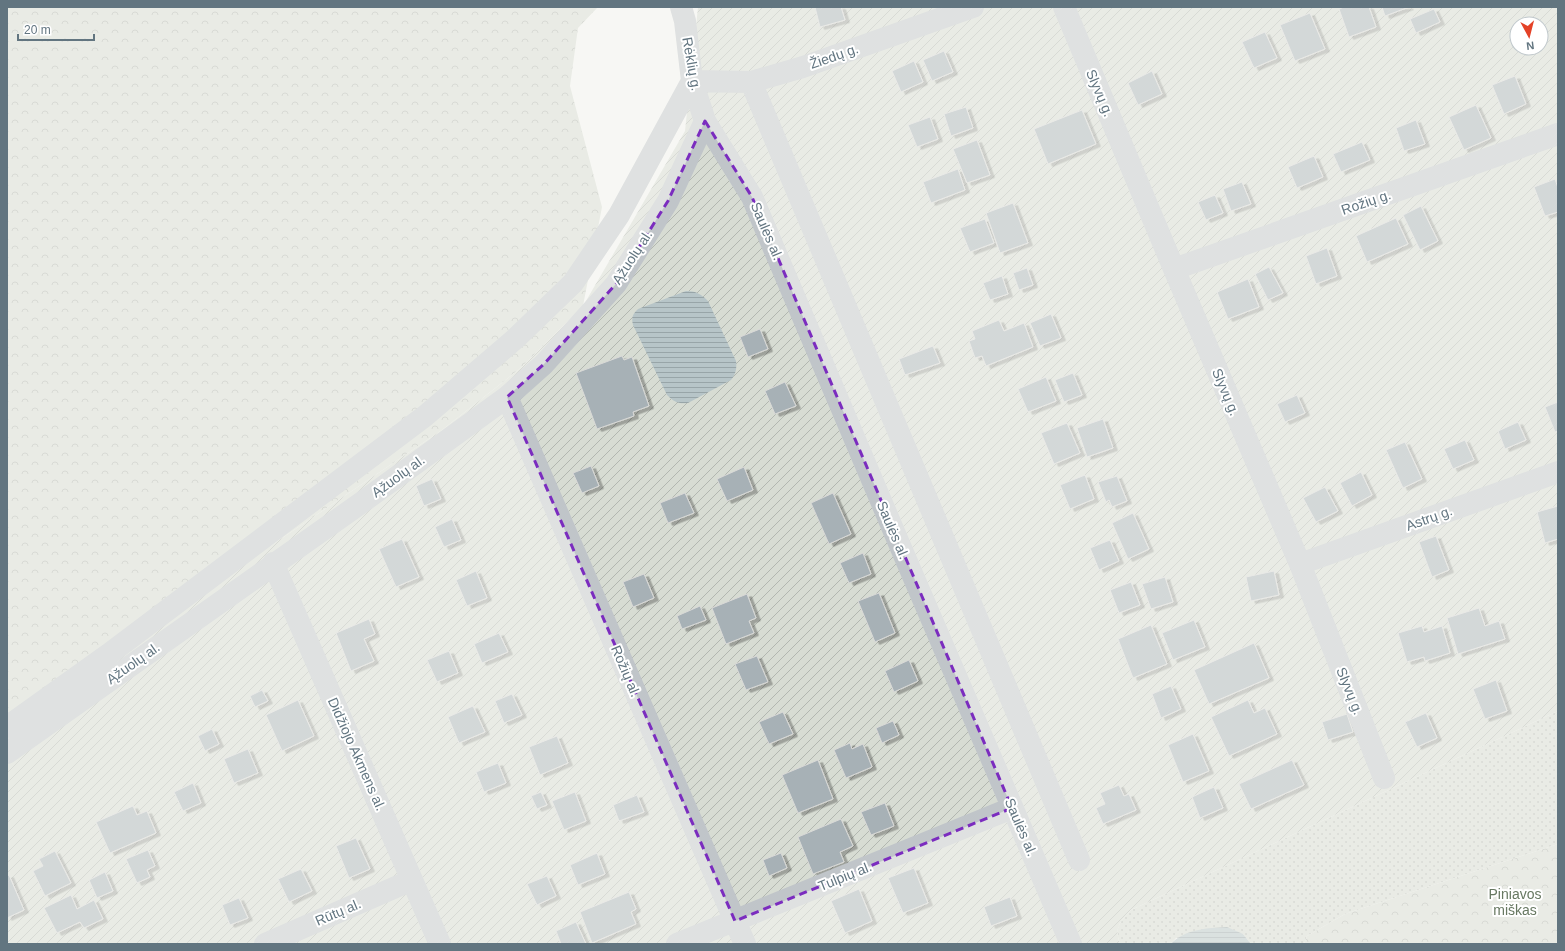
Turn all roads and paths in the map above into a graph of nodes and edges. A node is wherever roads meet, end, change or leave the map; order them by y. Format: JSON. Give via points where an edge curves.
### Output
{"nodes":[{"id":1,"x":680,"y":7,"type":"edge"},
{"id":2,"x":973,"y":7,"type":"edge"},
{"id":3,"x":1064,"y":7,"type":"edge"},
{"id":4,"x":692,"y":81,"type":"junction"},
{"id":5,"x":751,"y":82,"type":"junction"},
{"id":6,"x":705,"y":121,"type":"junction"},
{"id":7,"x":1558,"y":134,"type":"edge"},
{"id":8,"x":1174,"y":269,"type":"junction"},
{"id":9,"x":507,"y":397,"type":"junction"},
{"id":10,"x":1558,"y":472,"type":"edge"},
{"id":11,"x":273,"y":563,"type":"junction"},
{"id":12,"x":1300,"y":564,"type":"junction"},
{"id":13,"x":7,"y":727,"type":"edge"},
{"id":14,"x":7,"y":753,"type":"edge"},
{"id":15,"x":1384,"y":778,"type":"dead end"},
{"id":16,"x":1012,"y":808,"type":"junction"},
{"id":17,"x":1079,"y":860,"type":"dead end"},
{"id":18,"x":412,"y":880,"type":"junction"},
{"id":19,"x":735,"y":921,"type":"junction"},
{"id":20,"x":265,"y":944,"type":"edge"},
{"id":21,"x":440,"y":944,"type":"edge"},
{"id":22,"x":677,"y":944,"type":"edge"},
{"id":23,"x":745,"y":944,"type":"edge"},
{"id":24,"x":1071,"y":944,"type":"edge"}],
"edges":[{"from":1,"to":4,"type":"street","name":"Rėklių g.","via":[[685,21]]},
{"from":2,"to":5,"type":"street","name":"Žiedų g.","via":[[803,67]]},
{"from":3,"to":8,"type":"street","name":"Slyvų g."},
{"from":4,"to":5,"type":"street","name":"Žiedų g."},
{"from":4,"to":6,"type":"street","name":"Rėklių g."},
{"from":4,"to":13,"type":"street","via":[[619,215],[572,283],[515,339],[425,416],[116,649]]},
{"from":5,"to":17,"type":"street"},
{"from":6,"to":9,"type":"street","name":"Ąžuolų al.","via":[[668,201],[616,284],[544,364]]},
{"from":6,"to":16,"type":"street","name":"Saulės al.","via":[[752,197]]},
{"from":7,"to":8,"type":"street","name":"Rožių g."},
{"from":8,"to":12,"type":"street","name":"Slyvų g."},
{"from":9,"to":11,"type":"street","name":"Ąžuolų al."},
{"from":9,"to":19,"type":"street","name":"Rožių al."},
{"from":10,"to":12,"type":"street","name":"Astrų g."},
{"from":11,"to":14,"type":"street","name":"Ąžuolų al."},
{"from":11,"to":18,"type":"street","name":"Didžiojo Akmens al."},
{"from":12,"to":15,"type":"street","name":"Slyvų g."},
{"from":16,"to":19,"type":"street","name":"Tulpių al."},
{"from":16,"to":24,"type":"street","name":"Saulės al."},
{"from":18,"to":20,"type":"street","name":"Rūtų al."},
{"from":18,"to":21,"type":"street","name":"Didžiojo Akmens al."},
{"from":19,"to":22,"type":"street","name":"Tulpių al."},
{"from":19,"to":23,"type":"street","name":"Rožių al."}]}
